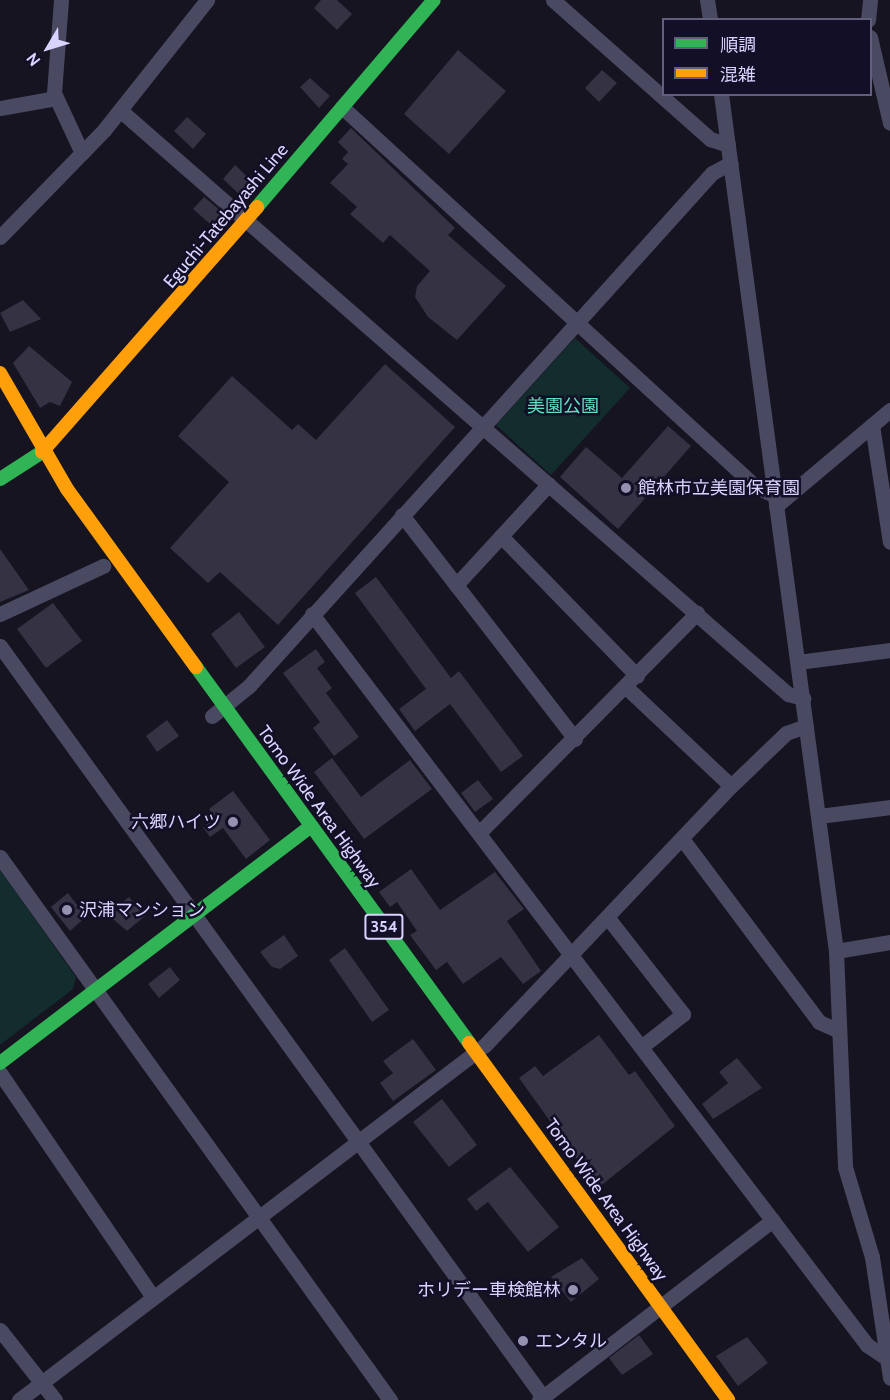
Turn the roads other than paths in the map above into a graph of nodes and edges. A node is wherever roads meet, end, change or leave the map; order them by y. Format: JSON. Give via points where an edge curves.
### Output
{"nodes":[{"id":1,"x":61,"y":0,"type":"edge"},
{"id":2,"x":207,"y":0,"type":"edge"},
{"id":3,"x":434,"y":0,"type":"edge"},
{"id":4,"x":553,"y":0,"type":"edge"},
{"id":5,"x":707,"y":0,"type":"edge"},
{"id":6,"x":870,"y":0,"type":"edge"},
{"id":7,"x":710,"y":18,"type":"edge"},
{"id":8,"x":868,"y":18,"type":"edge"},
{"id":9,"x":872,"y":45,"type":"edge"},
{"id":10,"x":721,"y":96,"type":"edge"},
{"id":11,"x":56,"y":98,"type":"junction"},
{"id":12,"x":342,"y":107,"type":"junction"},
{"id":13,"x":0,"y":108,"type":"edge"},
{"id":14,"x":121,"y":111,"type":"junction"},
{"id":15,"x":890,"y":121,"type":"edge"},
{"id":16,"x":728,"y":145,"type":"junction"},
{"id":17,"x":82,"y":153,"type":"junction"},
{"id":18,"x":731,"y":163,"type":"junction"},
{"id":19,"x":247,"y":219,"type":"junction"},
{"id":20,"x":0,"y":237,"type":"edge"},
{"id":21,"x":575,"y":322,"type":"junction"},
{"id":22,"x":0,"y":373,"type":"edge"},
{"id":23,"x":890,"y":410,"type":"edge"},
{"id":24,"x":872,"y":425,"type":"junction"},
{"id":25,"x":482,"y":426,"type":"junction"},
{"id":26,"x":19,"y":447,"type":"dead end"},
{"id":27,"x":42,"y":452,"type":"junction"},
{"id":28,"x":32,"y":466,"type":"junction"},
{"id":29,"x":0,"y":479,"type":"edge"},
{"id":30,"x":549,"y":484,"type":"junction"},
{"id":31,"x":47,"y":488,"type":"dead end"},
{"id":32,"x":775,"y":500,"type":"junction"},
{"id":33,"x":402,"y":515,"type":"junction"},
{"id":34,"x":501,"y":536,"type":"junction"},
{"id":35,"x":890,"y":536,"type":"edge"},
{"id":36,"x":103,"y":566,"type":"junction"},
{"id":37,"x":456,"y":585,"type":"junction"},
{"id":38,"x":697,"y":613,"type":"junction"},
{"id":39,"x":0,"y":614,"type":"edge"},
{"id":40,"x":312,"y":614,"type":"junction"},
{"id":41,"x":0,"y":646,"type":"edge"},
{"id":42,"x":890,"y":650,"type":"edge"},
{"id":43,"x":798,"y":662,"type":"junction"},
{"id":44,"x":632,"y":681,"type":"junction"},
{"id":45,"x":803,"y":698,"type":"junction"},
{"id":46,"x":218,"y":712,"type":"junction"},
{"id":47,"x":806,"y":726,"type":"junction"},
{"id":48,"x":575,"y":739,"type":"junction"},
{"id":49,"x":731,"y":786,"type":"junction"},
{"id":50,"x":890,"y":807,"type":"edge"},
{"id":51,"x":819,"y":816,"type":"junction"},
{"id":52,"x":311,"y":826,"type":"junction"},
{"id":53,"x":479,"y":833,"type":"junction"},
{"id":54,"x":683,"y":840,"type":"junction"},
{"id":55,"x":302,"y":841,"type":"junction"},
{"id":56,"x":0,"y":857,"type":"edge"},
{"id":57,"x":195,"y":916,"type":"junction"},
{"id":58,"x":608,"y":918,"type":"junction"},
{"id":59,"x":890,"y":942,"type":"edge"},
{"id":60,"x":836,"y":951,"type":"junction"},
{"id":61,"x":571,"y":955,"type":"junction"},
{"id":62,"x":95,"y":991,"type":"junction"},
{"id":63,"x":837,"y":1030,"type":"junction"},
{"id":64,"x":641,"y":1047,"type":"junction"},
{"id":65,"x":475,"y":1052,"type":"junction"},
{"id":66,"x":0,"y":1063,"type":"edge"},
{"id":67,"x":0,"y":1073,"type":"edge"},
{"id":68,"x":358,"y":1140,"type":"junction"},
{"id":69,"x":257,"y":1216,"type":"junction"},
{"id":70,"x":773,"y":1220,"type":"junction"},
{"id":71,"x":579,"y":1222,"type":"dead end"},
{"id":72,"x":153,"y":1297,"type":"junction"},
{"id":73,"x":661,"y":1306,"type":"junction"},
{"id":74,"x":648,"y":1315,"type":"junction"},
{"id":75,"x":0,"y":1330,"type":"edge"},
{"id":76,"x":885,"y":1357,"type":"junction"},
{"id":77,"x":890,"y":1378,"type":"edge"},
{"id":78,"x":42,"y":1383,"type":"junction"},
{"id":79,"x":542,"y":1399,"type":"edge"},
{"id":80,"x":19,"y":1400,"type":"edge"},
{"id":81,"x":55,"y":1400,"type":"edge"},
{"id":82,"x":390,"y":1400,"type":"edge"},
{"id":83,"x":709,"y":1400,"type":"edge"},
{"id":84,"x":729,"y":1400,"type":"edge"}],
"edges":[{"from":1,"to":11,"type":"street"},
{"from":2,"to":14,"type":"street"},
{"from":3,"to":12,"type":"main road","name":"Eguchi-Tatebayashi Line"},
{"from":4,"to":16,"type":"street","via":[[710,139]]},
{"from":5,"to":7,"type":"street"},
{"from":6,"to":8,"type":"street"},
{"from":9,"to":15,"type":"street"},
{"from":10,"to":16,"type":"street"},
{"from":11,"to":13,"type":"street"},
{"from":11,"to":17,"type":"street"},
{"from":12,"to":19,"type":"main road","name":"Eguchi-Tatebayashi Line"},
{"from":12,"to":21,"type":"street"},
{"from":14,"to":17,"type":"street"},
{"from":14,"to":19,"type":"street"},
{"from":16,"to":18,"type":"street"},
{"from":17,"to":20,"type":"street"},
{"from":18,"to":21,"type":"street","via":[[712,173]]},
{"from":18,"to":32,"type":"street"},
{"from":19,"to":25,"type":"street"},
{"from":19,"to":27,"type":"main road","name":"Eguchi-Tatebayashi Line","via":[[75,420]]},
{"from":21,"to":25,"type":"street"},
{"from":21,"to":32,"type":"street"},
{"from":22,"to":27,"type":"main road","name":"Tomo Wide Area Highway","number":"354"},
{"from":23,"to":24,"type":"street"},
{"from":24,"to":32,"type":"street"},
{"from":24,"to":35,"type":"street"},
{"from":25,"to":30,"type":"street"},
{"from":25,"to":33,"type":"street"},
{"from":26,"to":28,"type":"main road"},
{"from":27,"to":28,"type":"main road","name":"Eguchi-Tatebayashi Line"},
{"from":27,"to":46,"type":"main road","name":"Tomo Wide Area Highway","number":"354"},
{"from":28,"to":29,"type":"main road","name":"Eguchi-Tatebayashi Line"},
{"from":30,"to":34,"type":"street"},
{"from":30,"to":38,"type":"street"},
{"from":31,"to":36,"type":"main road","name":"Tomo Wide Area Highway","number":"354"},
{"from":32,"to":43,"type":"street"},
{"from":33,"to":37,"type":"street"},
{"from":33,"to":40,"type":"street"},
{"from":34,"to":37,"type":"street"},
{"from":34,"to":44,"type":"street"},
{"from":36,"to":39,"type":"street"},
{"from":36,"to":46,"type":"main road","name":"Tomo Wide Area Highway","number":"354"},
{"from":37,"to":48,"type":"street"},
{"from":38,"to":44,"type":"street"},
{"from":38,"to":45,"type":"street","via":[[788,694]]},
{"from":40,"to":46,"type":"street"},
{"from":40,"to":53,"type":"street"},
{"from":41,"to":57,"type":"street"},
{"from":42,"to":43,"type":"street"},
{"from":43,"to":45,"type":"street"},
{"from":44,"to":48,"type":"street"},
{"from":44,"to":49,"type":"street"},
{"from":45,"to":47,"type":"street"},
{"from":46,"to":52,"type":"main road","name":"Tomo Wide Area Highway","number":"354"},
{"from":46,"to":55,"type":"main road","name":"Tomo Wide Area Highway","number":"354"},
{"from":47,"to":49,"type":"street","via":[[786,733]]},
{"from":47,"to":51,"type":"street"},
{"from":48,"to":53,"type":"street"},
{"from":49,"to":54,"type":"street"},
{"from":50,"to":51,"type":"street"},
{"from":51,"to":60,"type":"street"},
{"from":52,"to":55,"type":"main road"},
{"from":52,"to":65,"type":"main road","name":"Tomo Wide Area Highway","number":"354"},
{"from":53,"to":61,"type":"street"},
{"from":54,"to":58,"type":"street"},
{"from":54,"to":63,"type":"street","via":[[819,1022]]},
{"from":55,"to":57,"type":"main road"},
{"from":56,"to":62,"type":"street"},
{"from":57,"to":62,"type":"main road"},
{"from":57,"to":68,"type":"street"},
{"from":58,"to":61,"type":"street"},
{"from":58,"to":64,"type":"street","via":[[683,1014]]},
{"from":59,"to":60,"type":"street"},
{"from":60,"to":63,"type":"street"},
{"from":61,"to":64,"type":"street"},
{"from":61,"to":65,"type":"street"},
{"from":62,"to":66,"type":"main road"},
{"from":62,"to":69,"type":"street"},
{"from":63,"to":76,"type":"street","via":[[845,1167],[872,1257]]},
{"from":64,"to":70,"type":"street"},
{"from":65,"to":68,"type":"street"},
{"from":65,"to":73,"type":"main road","name":"Tomo Wide Area Highway","number":"354"},
{"from":67,"to":72,"type":"street"},
{"from":68,"to":69,"type":"street"},
{"from":68,"to":79,"type":"street"},
{"from":69,"to":72,"type":"street"},
{"from":69,"to":82,"type":"street"},
{"from":70,"to":73,"type":"street"},
{"from":70,"to":76,"type":"street","via":[[867,1345]]},
{"from":71,"to":74,"type":"main road","name":"Tomo Wide Area Highway"},
{"from":72,"to":78,"type":"street"},
{"from":73,"to":74,"type":"street"},
{"from":73,"to":84,"type":"main road","name":"Tomo Wide Area Highway","number":"354"},
{"from":74,"to":79,"type":"street"},
{"from":74,"to":83,"type":"main road","name":"Tomo Wide Area Highway"},
{"from":75,"to":78,"type":"street"},
{"from":76,"to":77,"type":"street"},
{"from":78,"to":80,"type":"street"},
{"from":78,"to":81,"type":"street"}]}
